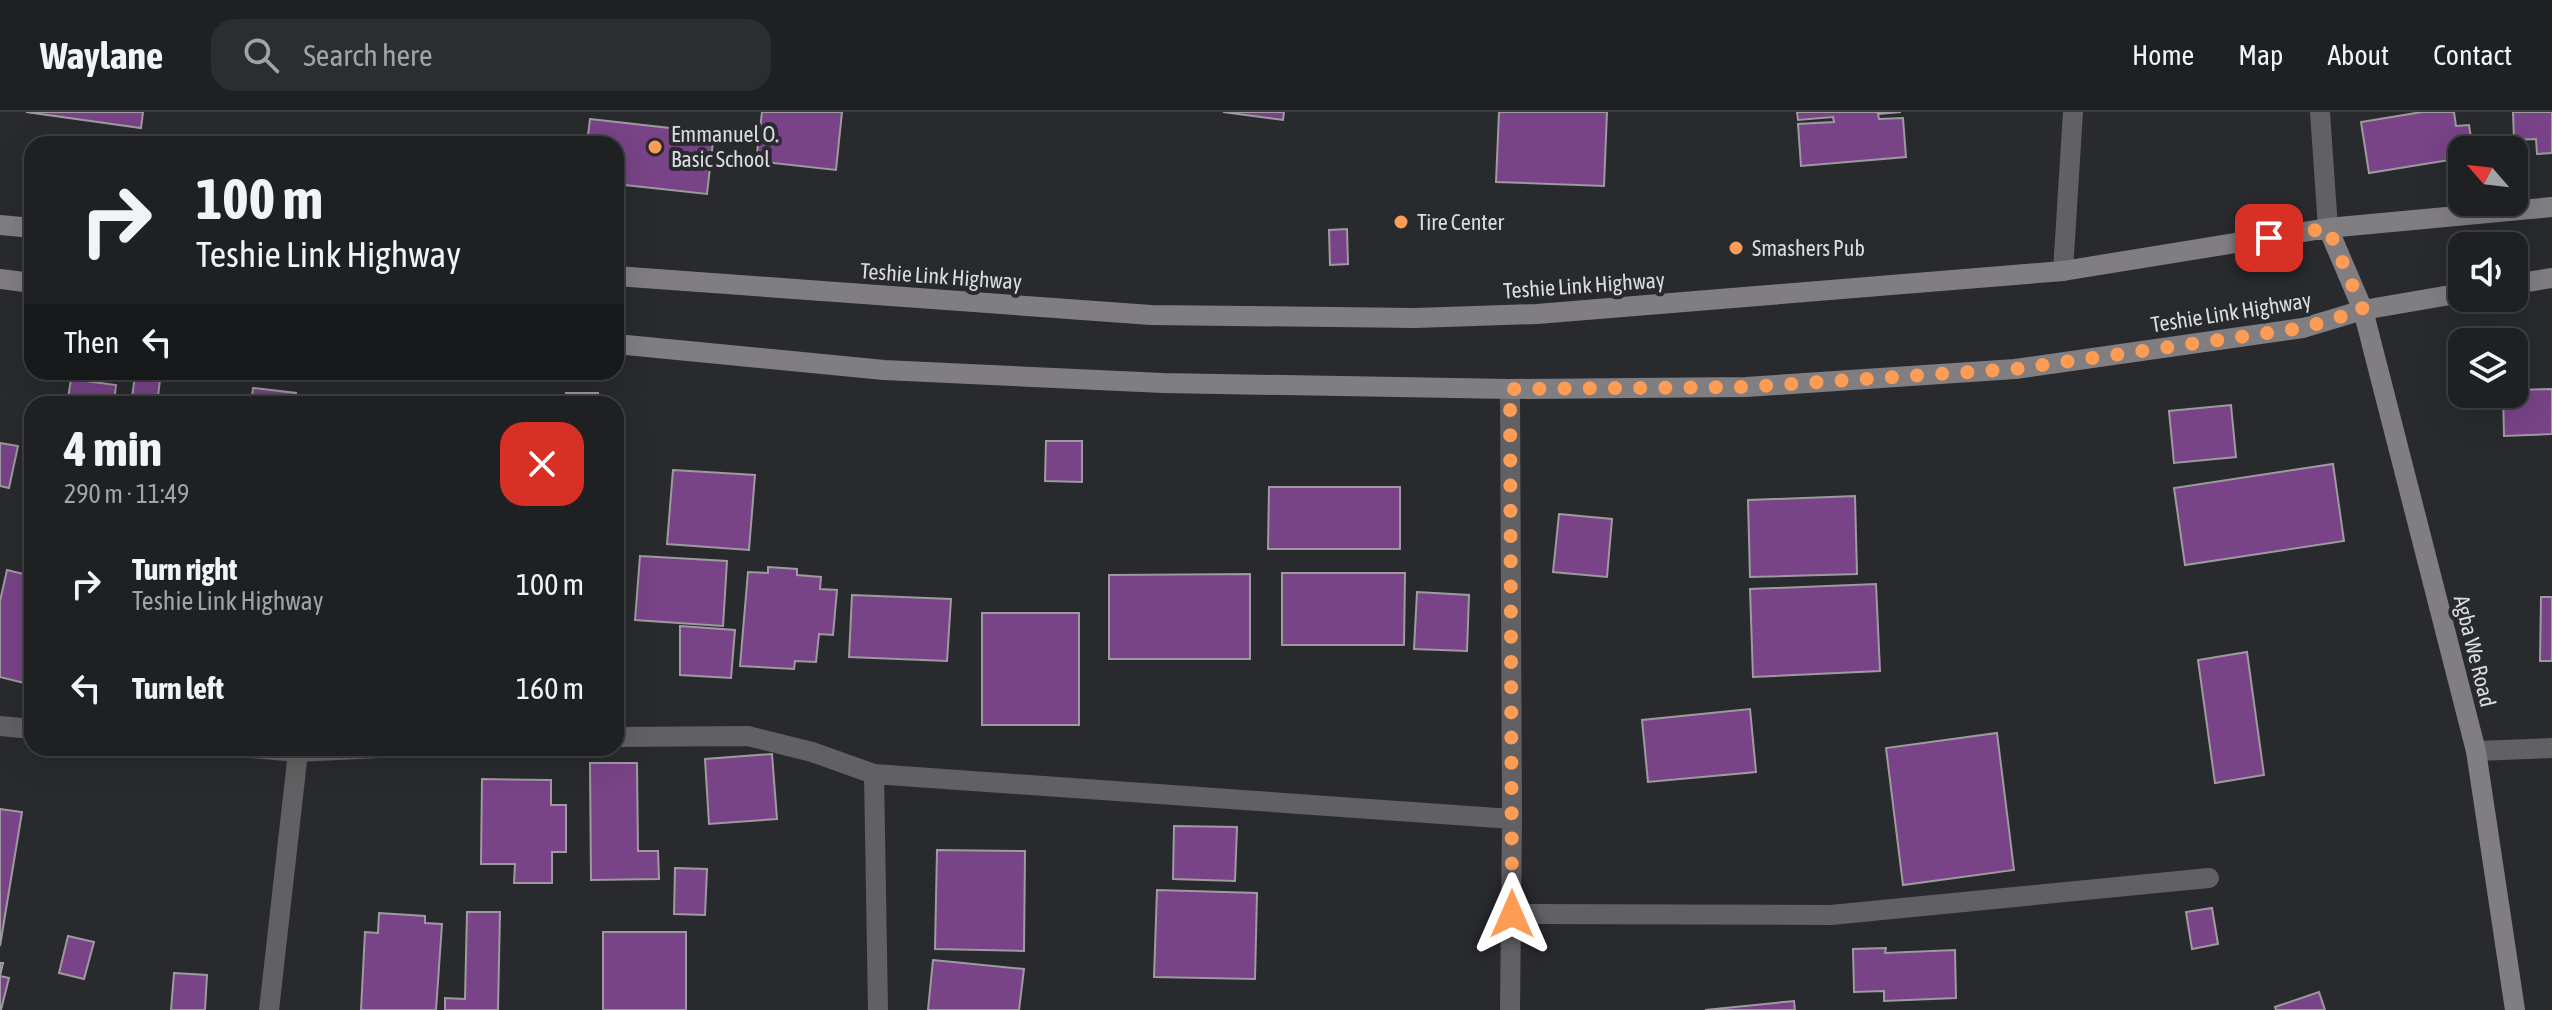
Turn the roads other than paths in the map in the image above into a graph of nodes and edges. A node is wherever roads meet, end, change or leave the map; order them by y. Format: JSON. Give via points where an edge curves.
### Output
{"nodes":[{"id":1,"x":2073,"y":112,"type":"edge"},
{"id":2,"x":2320,"y":112,"type":"edge"},
{"id":3,"x":2552,"y":207,"type":"edge"},
{"id":4,"x":0,"y":225,"type":"edge"},
{"id":5,"x":24,"y":227,"type":"edge"},
{"id":6,"x":2328,"y":228,"type":"junction"},
{"id":7,"x":2063,"y":271,"type":"junction"},
{"id":8,"x":624,"y":277,"type":"edge"},
{"id":9,"x":2552,"y":278,"type":"edge"},
{"id":10,"x":0,"y":279,"type":"edge"},
{"id":11,"x":24,"y":282,"type":"edge"},
{"id":12,"x":2528,"y":282,"type":"edge"},
{"id":13,"x":2448,"y":295,"type":"edge"},
{"id":14,"x":2363,"y":310,"type":"junction"},
{"id":15,"x":624,"y":345,"type":"edge"},
{"id":16,"x":1510,"y":389,"type":"junction"},
{"id":17,"x":0,"y":726,"type":"edge"},
{"id":18,"x":24,"y":728,"type":"edge"},
{"id":19,"x":624,"y":737,"type":"edge"},
{"id":20,"x":2552,"y":748,"type":"edge"},
{"id":21,"x":2476,"y":751,"type":"junction"},
{"id":22,"x":298,"y":756,"type":"edge"},
{"id":23,"x":874,"y":774,"type":"junction"},
{"id":24,"x":1512,"y":819,"type":"junction"},
{"id":25,"x":2209,"y":878,"type":"dead end"},
{"id":26,"x":1512,"y":914,"type":"junction"},
{"id":27,"x":269,"y":1010,"type":"edge"},
{"id":28,"x":878,"y":1010,"type":"edge"},
{"id":29,"x":1510,"y":1010,"type":"edge"},
{"id":30,"x":2515,"y":1010,"type":"edge"}],
"edges":[{"from":1,"to":7,"type":"street"},
{"from":2,"to":6,"type":"street"},
{"from":3,"to":6,"type":"main road","name":"Teshie Link Highway"},
{"from":4,"to":5,"type":"main road"},
{"from":6,"to":7,"type":"main road","name":"Teshie Link Highway"},
{"from":6,"to":14,"type":"main road","name":"Agba We Road"},
{"from":7,"to":8,"type":"main road","name":"Teshie Link Highway","via":[[1537,314],[1415,318],[1151,315]]},
{"from":9,"to":12,"type":"main road"},
{"from":10,"to":11,"type":"main road"},
{"from":13,"to":14,"type":"main road","name":"Teshie Link Highway"},
{"from":14,"to":16,"type":"main road","name":"Teshie Link Highway","via":[[2303,328],[2015,369],[1746,387]]},
{"from":14,"to":21,"type":"main road","name":"Agba We Road"},
{"from":15,"to":16,"type":"main road","name":"Teshie Link Highway","via":[[915,372]]},
{"from":16,"to":24,"type":"street"},
{"from":17,"to":18,"type":"street"},
{"from":19,"to":23,"type":"street","via":[[748,736]]},
{"from":20,"to":21,"type":"street"},
{"from":21,"to":30,"type":"main road","name":"Agba We Road"},
{"from":22,"to":27,"type":"street"},
{"from":23,"to":24,"type":"street"},
{"from":23,"to":28,"type":"street"},
{"from":24,"to":26,"type":"street"},
{"from":25,"to":26,"type":"street","via":[[1831,915]]},
{"from":26,"to":29,"type":"street"}]}
